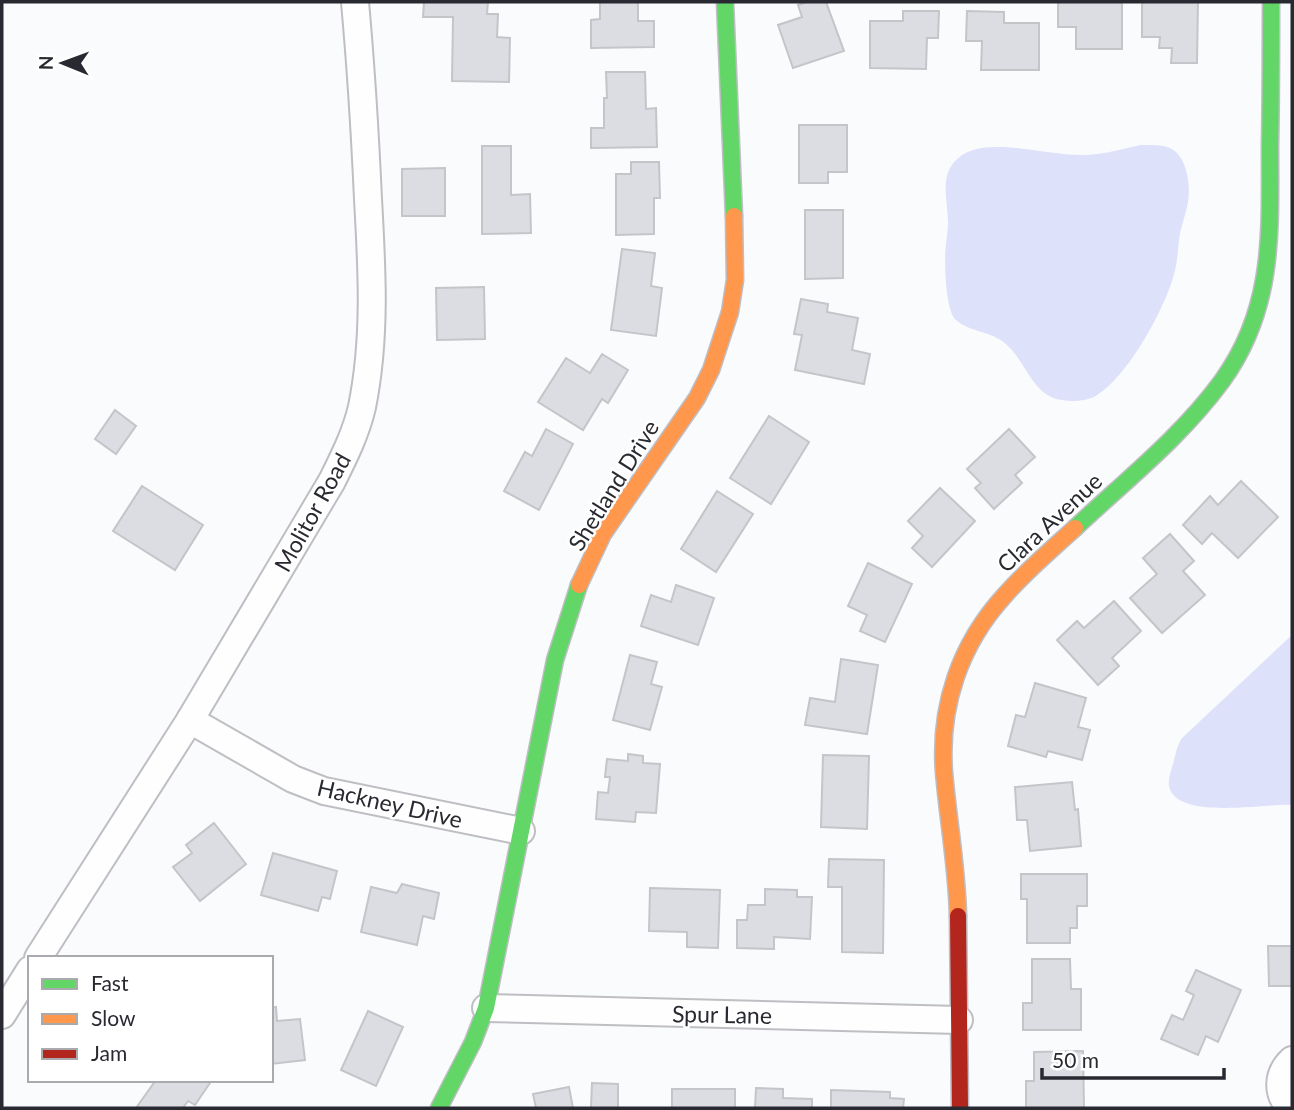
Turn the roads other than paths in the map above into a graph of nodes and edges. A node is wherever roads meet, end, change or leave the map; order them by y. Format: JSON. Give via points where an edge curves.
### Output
{"nodes":[{"id":1,"x":355,"y":2,"type":"edge"},
{"id":2,"x":725,"y":2,"type":"edge"},
{"id":3,"x":1270,"y":2,"type":"edge"},
{"id":4,"x":190,"y":720,"type":"junction"},
{"id":5,"x":521,"y":831,"type":"junction"},
{"id":6,"x":39,"y":956,"type":"edge"},
{"id":7,"x":28,"y":973,"type":"edge"},
{"id":8,"x":486,"y":1008,"type":"junction"},
{"id":9,"x":2,"y":1015,"type":"edge"},
{"id":10,"x":959,"y":1020,"type":"junction"},
{"id":11,"x":1292,"y":1060,"type":"edge"},
{"id":12,"x":439,"y":1108,"type":"edge"},
{"id":13,"x":960,"y":1108,"type":"edge"},
{"id":14,"x":1292,"y":1108,"type":"edge"}],
"edges":[{"from":1,"to":4,"type":"street","name":"Molitor Road","via":[[372,320],[362,408],[332,481]]},
{"from":2,"to":5,"type":"street","name":"Shetland Drive","via":[[735,242],[730,312],[711,370],[696,398],[603,534],[582,579],[555,660]]},
{"from":3,"to":10,"type":"street","name":"Clara Avenue","via":[[1270,237],[1263,285],[1246,339],[1195,415],[1005,594],[974,633],[955,676],[947,705],[944,769],[957,887]]},
{"from":4,"to":5,"type":"street","name":"Hackney Drive","via":[[293,779],[324,791]]},
{"from":4,"to":6,"type":"street","name":"Molitor Road"},
{"from":5,"to":8,"type":"street","name":"Shetland Drive"},
{"from":7,"to":9,"type":"street"},
{"from":8,"to":10,"type":"street","name":"Spur Lane"},
{"from":8,"to":12,"type":"street","name":"Shetland Drive"},
{"from":10,"to":13,"type":"street","name":"Clara Avenue"},
{"from":11,"to":14,"type":"street","via":[[1279,1085]]}]}
